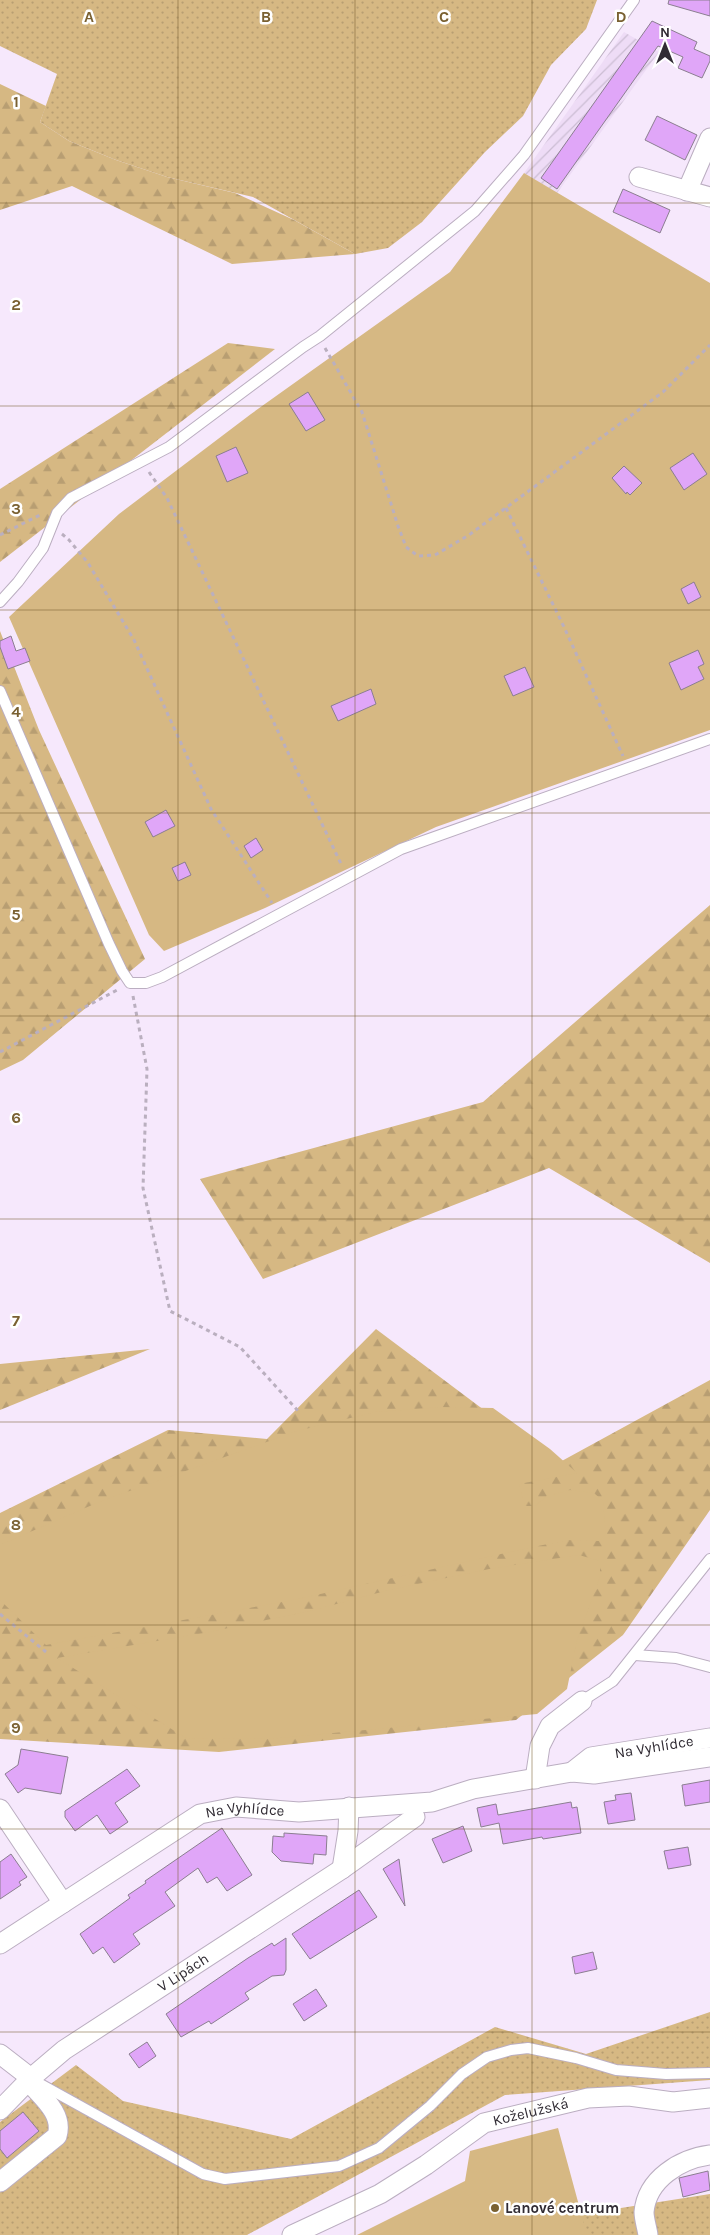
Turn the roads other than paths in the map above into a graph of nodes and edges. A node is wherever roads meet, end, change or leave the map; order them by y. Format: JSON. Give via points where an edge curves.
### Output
{"nodes":[{"id":1,"x":634,"y":0,"type":"edge"},
{"id":2,"x":710,"y":138,"type":"edge"},
{"id":3,"x":639,"y":177,"type":"dead end"},
{"id":4,"x":687,"y":191,"type":"junction"},
{"id":5,"x":710,"y":197,"type":"edge"},
{"id":6,"x":0,"y":602,"type":"edge"},
{"id":7,"x":0,"y":691,"type":"edge"},
{"id":8,"x":710,"y":740,"type":"edge"},
{"id":9,"x":710,"y":1559,"type":"edge"},
{"id":10,"x":635,"y":1655,"type":"junction"},
{"id":11,"x":710,"y":1667,"type":"edge"},
{"id":12,"x":582,"y":1701,"type":"joint"},
{"id":13,"x":710,"y":1738,"type":"edge"},
{"id":14,"x":710,"y":1757,"type":"edge"},
{"id":15,"x":572,"y":1772,"type":"junction"},
{"id":16,"x":535,"y":1779,"type":"junction"},
{"id":17,"x":349,"y":1807,"type":"junction"},
{"id":18,"x":0,"y":1810,"type":"edge"},
{"id":19,"x":415,"y":1817,"type":"dead end"},
{"id":20,"x":342,"y":1869,"type":"junction"},
{"id":21,"x":63,"y":1903,"type":"junction"},
{"id":22,"x":0,"y":1944,"type":"edge"},
{"id":23,"x":0,"y":2054,"type":"edge"},
{"id":24,"x":710,"y":2073,"type":"edge"},
{"id":25,"x":30,"y":2080,"type":"junction"},
{"id":26,"x":710,"y":2098,"type":"edge"},
{"id":27,"x":0,"y":2110,"type":"edge"},
{"id":28,"x":710,"y":2155,"type":"edge"},
{"id":29,"x":0,"y":2182,"type":"edge"},
{"id":30,"x":292,"y":2235,"type":"edge"},
{"id":31,"x":648,"y":2235,"type":"edge"}],
"edges":[{"from":1,"to":6,"type":"lane","via":[[524,155],[475,211],[320,336],[170,447],[72,498],[57,513],[43,548]]},
{"from":2,"to":4,"type":"street"},
{"from":3,"to":4,"type":"street"},
{"from":4,"to":5,"type":"street"},
{"from":7,"to":8,"type":"lane","via":[[109,944],[130,983],[146,983],[162,977],[401,849]]},
{"from":9,"to":10,"type":"lane"},
{"from":10,"to":11,"type":"lane","via":[[676,1658]]},
{"from":10,"to":12,"type":"lane","via":[[613,1681]]},
{"from":12,"to":16,"type":"street","via":[[550,1726],[540,1746]]},
{"from":13,"to":15,"type":"street","name":"Na Vyhlídce","via":[[591,1756]]},
{"from":14,"to":15,"type":"street","name":"Na Vyhlídce","via":[[594,1774]]},
{"from":15,"to":16,"type":"street","name":"Na Vyhlídce"},
{"from":16,"to":17,"type":"street","name":"Na Vyhlídce","via":[[473,1789],[432,1802]]},
{"from":17,"to":20,"type":"street"},
{"from":17,"to":21,"type":"street","name":"Na Vyhlídce","via":[[299,1812],[236,1807],[200,1814]]},
{"from":18,"to":21,"type":"street"},
{"from":19,"to":20,"type":"street","name":"V Lipách"},
{"from":20,"to":25,"type":"street","name":"V Lipách","via":[[64,2050]]},
{"from":21,"to":22,"type":"street","name":"Na Vyhlídce"},
{"from":23,"to":25,"type":"street"},
{"from":24,"to":25,"type":"lane","via":[[616,2070],[528,2048],[511,2050],[487,2057],[462,2074],[430,2106],[379,2148],[338,2166],[225,2179],[203,2174]]},
{"from":25,"to":27,"type":"street","name":"V Lipách"},
{"from":25,"to":29,"type":"street","via":[[56,2115],[57,2136]]},
{"from":26,"to":30,"type":"street","name":"Koželužská","via":[[673,2102],[629,2096],[588,2098],[484,2123],[380,2194]]},
{"from":28,"to":31,"type":"street","via":[[685,2162],[656,2182],[644,2212]]}]}
